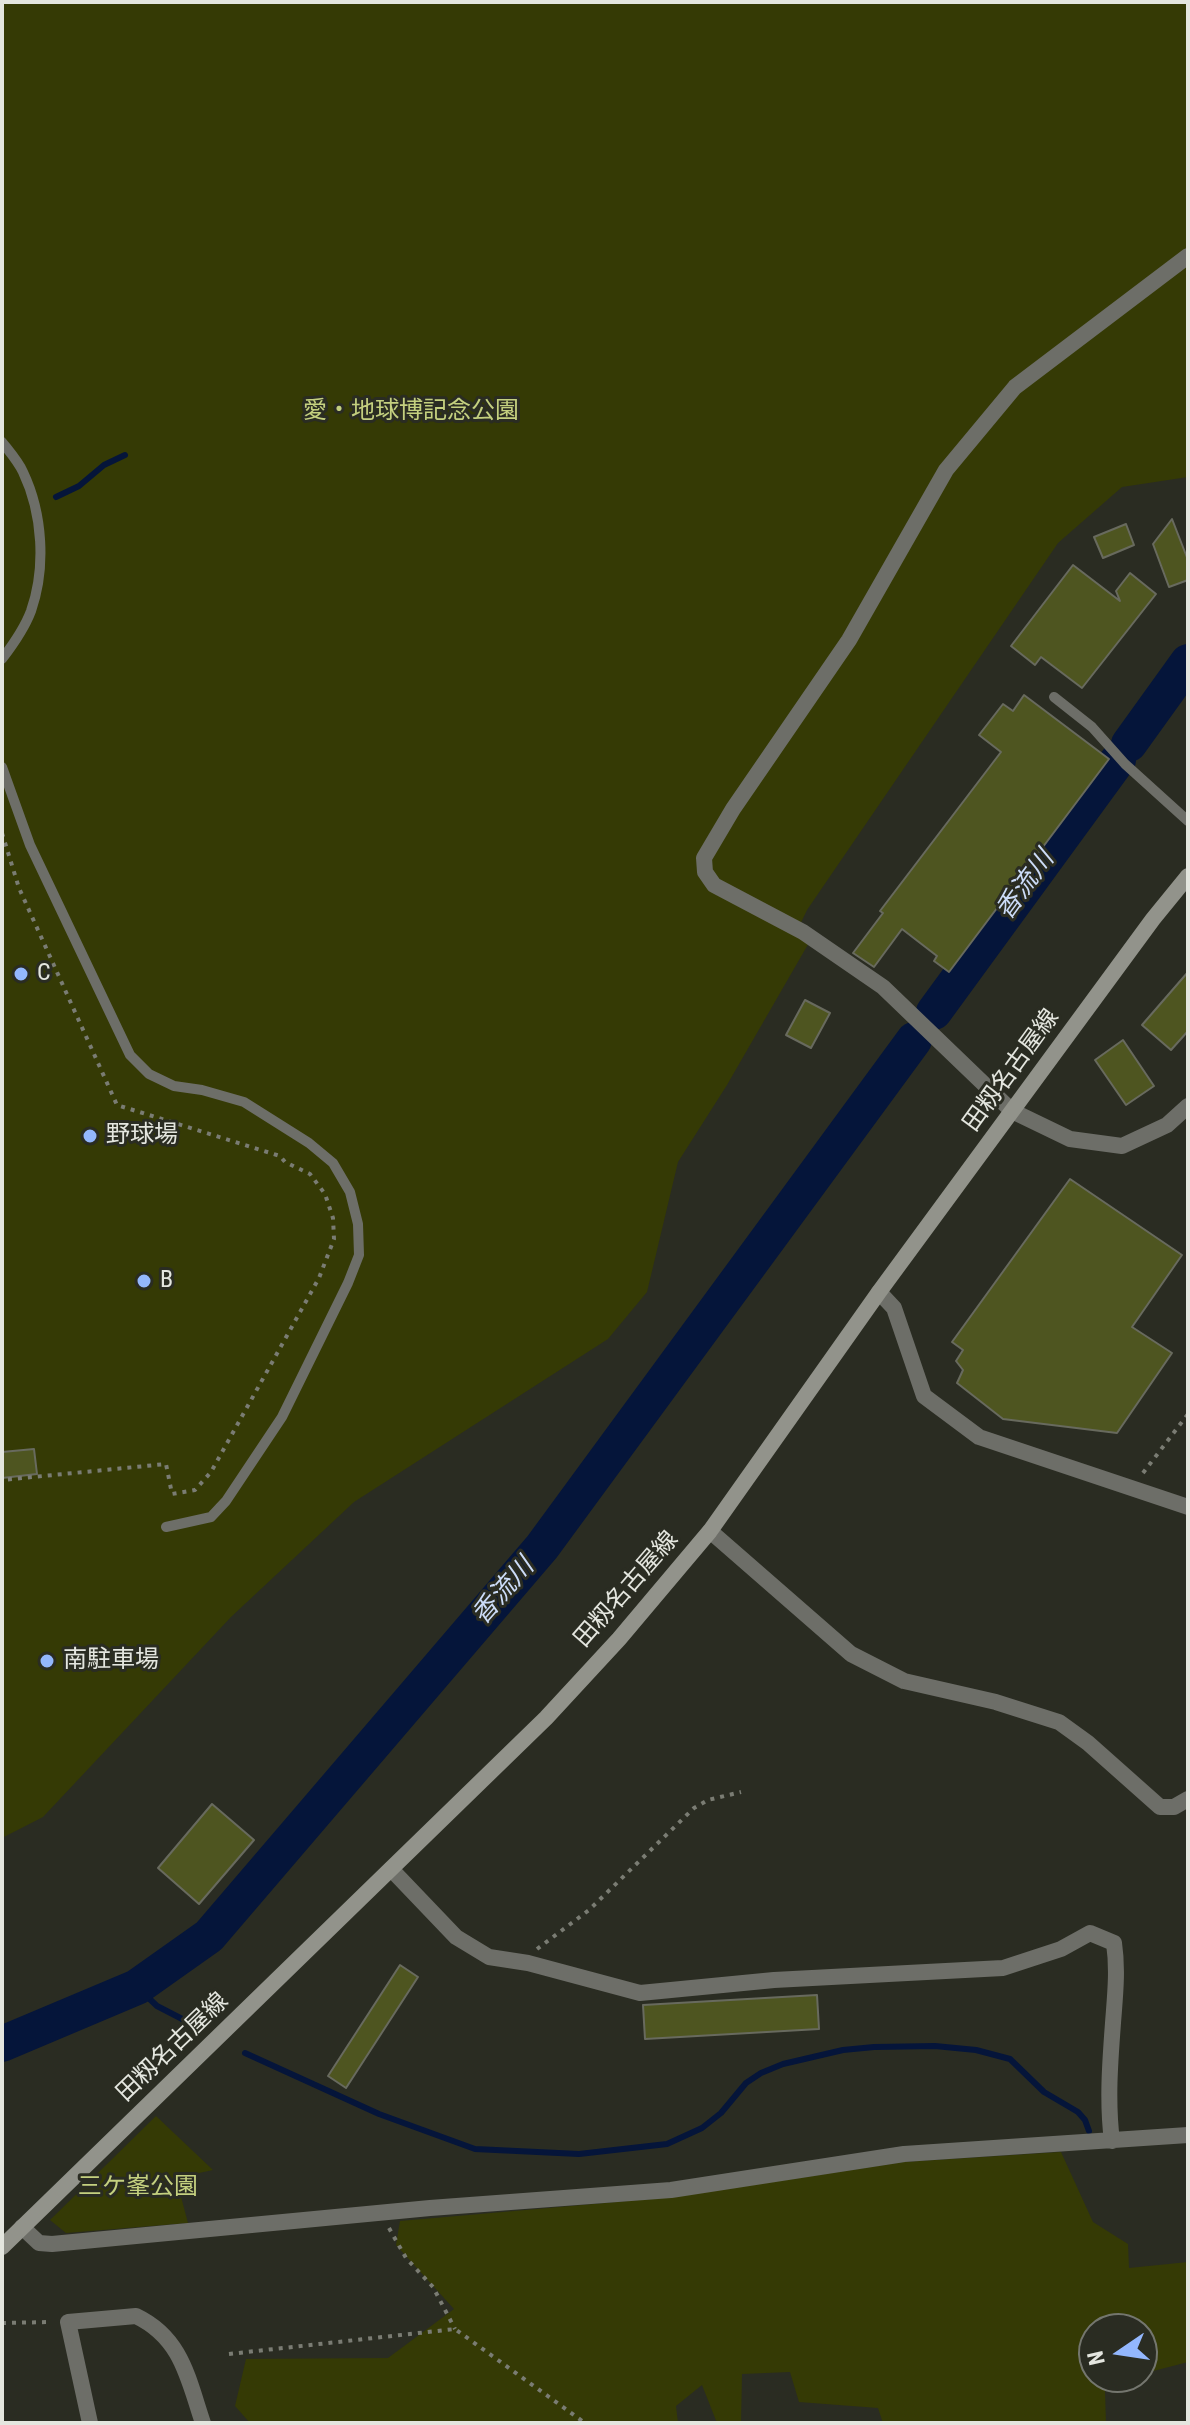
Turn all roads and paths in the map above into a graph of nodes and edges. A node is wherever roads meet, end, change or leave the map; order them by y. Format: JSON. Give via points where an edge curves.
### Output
{"nodes":[{"id":1,"x":1188,"y":256,"type":"edge"},
{"id":2,"x":2,"y":442,"type":"edge"},
{"id":3,"x":2,"y":659,"type":"edge"},
{"id":4,"x":1054,"y":697,"type":"dead end"},
{"id":5,"x":2,"y":767,"type":"edge"},
{"id":6,"x":1188,"y":821,"type":"edge"},
{"id":7,"x":2,"y":833,"type":"edge"},
{"id":8,"x":1188,"y":876,"type":"edge"},
{"id":9,"x":1188,"y":1106,"type":"edge"},
{"id":10,"x":1012,"y":1111,"type":"junction"},
{"id":11,"x":879,"y":1292,"type":"junction"},
{"id":12,"x":1188,"y":1414,"type":"edge"},
{"id":13,"x":2,"y":1480,"type":"edge"},
{"id":14,"x":1131,"y":1489,"type":"junction"},
{"id":15,"x":1188,"y":1507,"type":"edge"},
{"id":16,"x":166,"y":1527,"type":"dead end"},
{"id":17,"x":710,"y":1531,"type":"junction"},
{"id":18,"x":741,"y":1792,"type":"dead end"},
{"id":19,"x":1188,"y":1799,"type":"edge"},
{"id":20,"x":391,"y":1869,"type":"junction"},
{"id":21,"x":528,"y":1963,"type":"junction"},
{"id":22,"x":1188,"y":2135,"type":"edge"},
{"id":23,"x":1112,"y":2141,"type":"junction"},
{"id":24,"x":382,"y":2212,"type":"junction"},
{"id":25,"x":22,"y":2227,"type":"junction"},
{"id":26,"x":2,"y":2247,"type":"edge"},
{"id":27,"x":68,"y":2322,"type":"junction"},
{"id":28,"x":2,"y":2323,"type":"edge"},
{"id":29,"x":455,"y":2329,"type":"junction"},
{"id":30,"x":229,"y":2354,"type":"dead end"},
{"id":31,"x":90,"y":2423,"type":"edge"},
{"id":32,"x":203,"y":2423,"type":"edge"},
{"id":33,"x":585,"y":2423,"type":"edge"}],
"edges":[{"from":1,"to":10,"type":"street","via":[[1015,387],[946,470],[849,640],[704,858],[714,885],[803,932],[883,987]]},
{"from":2,"to":3,"type":"lane","via":[[23,470],[33,498],[40,561],[31,612]]},
{"from":4,"to":6,"type":"lane"},
{"from":5,"to":16,"type":"lane","via":[[30,845],[130,1055],[149,1074],[174,1086],[244,1102],[309,1143],[333,1163],[345,1182],[358,1224],[359,1255],[348,1283],[282,1417],[211,1517]]},
{"from":7,"to":13,"type":"path","via":[[19,888],[117,1105],[280,1156],[310,1174],[325,1194],[334,1239],[319,1278],[211,1472],[195,1490],[172,1494],[166,1464]]},
{"from":8,"to":10,"type":"main road","name":"田籾名古屋線"},
{"from":9,"to":10,"type":"street","via":[[1167,1125],[1122,1146],[1070,1139]]},
{"from":10,"to":11,"type":"main road","name":"田籾名古屋線"},
{"from":11,"to":14,"type":"street","via":[[894,1308],[924,1396],[979,1437]]},
{"from":11,"to":17,"type":"main road","name":"田籾名古屋線"},
{"from":12,"to":14,"type":"path"},
{"from":14,"to":15,"type":"street"},
{"from":17,"to":19,"type":"street","via":[[851,1654],[904,1681],[1059,1722],[1160,1807]]},
{"from":17,"to":20,"type":"main road","name":"田籾名古屋線","via":[[546,1718]]},
{"from":18,"to":21,"type":"path","via":[[694,1808],[589,1910],[530,1955]]},
{"from":20,"to":21,"type":"street","via":[[456,1937],[489,1957]]},
{"from":20,"to":25,"type":"main road","name":"田籾名古屋線"},
{"from":21,"to":23,"type":"street","via":[[640,1993],[1003,1968],[1061,1949],[1090,1933],[1114,1943],[1118,1967],[1109,2070]]},
{"from":22,"to":23,"type":"street"},
{"from":23,"to":24,"type":"street","via":[[904,2154],[671,2190]]},
{"from":24,"to":25,"type":"street","via":[[52,2244],[39,2243]]},
{"from":24,"to":29,"type":"path"},
{"from":25,"to":26,"type":"main road","name":"田籾名古屋線"},
{"from":27,"to":28,"type":"path"},
{"from":27,"to":31,"type":"street"},
{"from":27,"to":32,"type":"street","via":[[136,2316],[145,2320],[179,2351]]},
{"from":29,"to":30,"type":"path"},
{"from":29,"to":33,"type":"path"}]}
